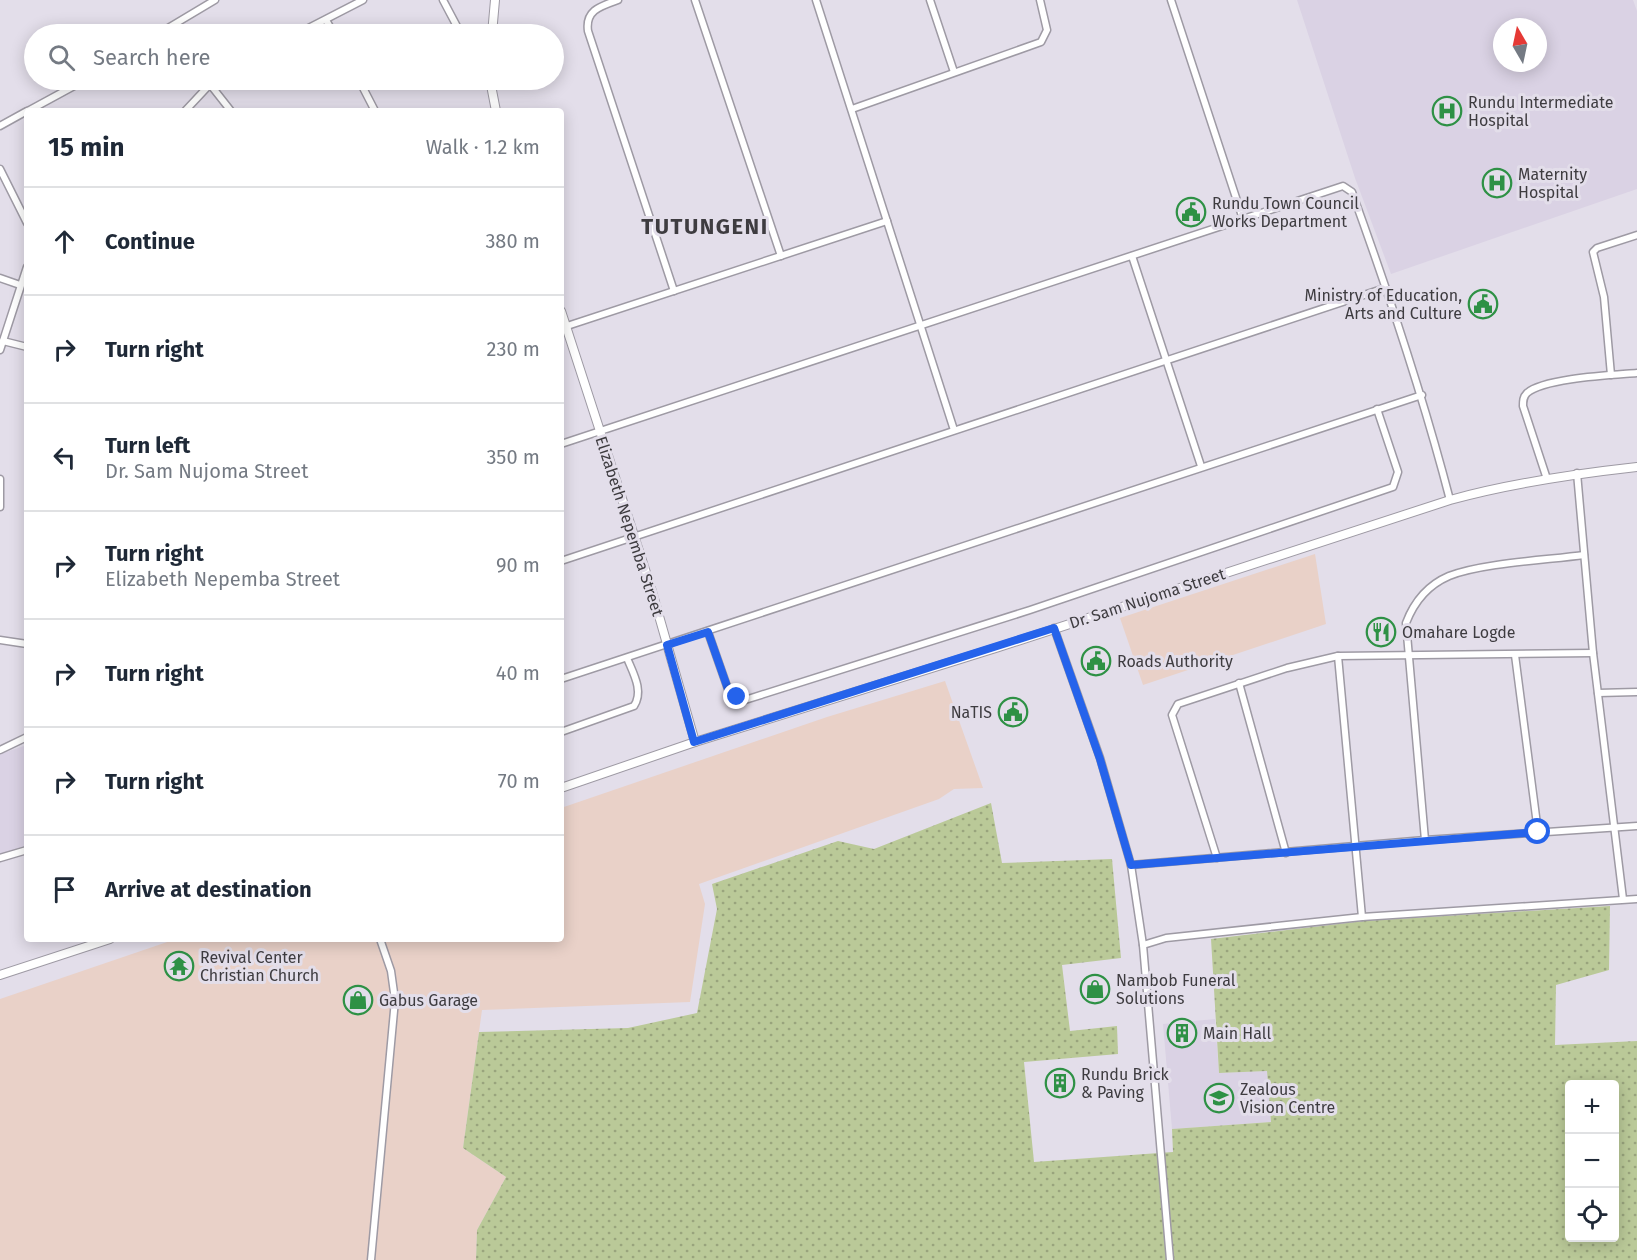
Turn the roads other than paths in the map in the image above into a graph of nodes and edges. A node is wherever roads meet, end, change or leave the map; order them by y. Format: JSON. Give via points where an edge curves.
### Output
{"nodes":[{"id":1,"x":215,"y":0,"type":"edge"},
{"id":2,"x":363,"y":0,"type":"edge"},
{"id":3,"x":443,"y":0,"type":"edge"},
{"id":4,"x":495,"y":0,"type":"edge"},
{"id":5,"x":618,"y":0,"type":"edge"},
{"id":6,"x":695,"y":0,"type":"edge"},
{"id":7,"x":816,"y":0,"type":"edge"},
{"id":8,"x":930,"y":0,"type":"edge"},
{"id":9,"x":1040,"y":0,"type":"edge"},
{"id":10,"x":1171,"y":0,"type":"edge"},
{"id":11,"x":326,"y":20,"type":"junction"},
{"id":12,"x":175,"y":24,"type":"edge"},
{"id":13,"x":318,"y":24,"type":"edge"},
{"id":14,"x":328,"y":24,"type":"edge"},
{"id":15,"x":456,"y":24,"type":"edge"},
{"id":16,"x":493,"y":24,"type":"edge"},
{"id":17,"x":954,"y":72,"type":"junction"},
{"id":18,"x":66,"y":90,"type":"edge"},
{"id":19,"x":203,"y":90,"type":"edge"},
{"id":20,"x":217,"y":90,"type":"edge"},
{"id":21,"x":363,"y":90,"type":"edge"},
{"id":22,"x":491,"y":90,"type":"edge"},
{"id":23,"x":33,"y":108,"type":"edge"},
{"id":24,"x":188,"y":108,"type":"edge"},
{"id":25,"x":229,"y":108,"type":"edge"},
{"id":26,"x":373,"y":108,"type":"edge"},
{"id":27,"x":495,"y":108,"type":"edge"},
{"id":28,"x":852,"y":109,"type":"junction"},
{"id":29,"x":24,"y":113,"type":"edge"},
{"id":30,"x":0,"y":126,"type":"edge"},
{"id":31,"x":0,"y":169,"type":"edge"},
{"id":32,"x":24,"y":207,"type":"edge"},
{"id":33,"x":20,"y":209,"type":"junction"},
{"id":34,"x":24,"y":217,"type":"edge"},
{"id":35,"x":1243,"y":219,"type":"junction"},
{"id":36,"x":887,"y":221,"type":"junction"},
{"id":37,"x":1637,"y":236,"type":"edge"},
{"id":38,"x":781,"y":256,"type":"junction"},
{"id":39,"x":1132,"y":256,"type":"junction"},
{"id":40,"x":24,"y":275,"type":"edge"},
{"id":41,"x":0,"y":278,"type":"edge"},
{"id":42,"x":20,"y":285,"type":"junction"},
{"id":43,"x":1385,"y":288,"type":"junction"},
{"id":44,"x":674,"y":291,"type":"junction"},
{"id":45,"x":920,"y":326,"type":"junction"},
{"id":46,"x":564,"y":327,"type":"edge"},
{"id":47,"x":564,"y":330,"type":"edge"},
{"id":48,"x":3,"y":341,"type":"junction"},
{"id":49,"x":24,"y":346,"type":"edge"},
{"id":50,"x":0,"y":350,"type":"edge"},
{"id":51,"x":1166,"y":361,"type":"junction"},
{"id":52,"x":1637,"y":373,"type":"edge"},
{"id":53,"x":1611,"y":375,"type":"junction"},
{"id":54,"x":1422,"y":395,"type":"junction"},
{"id":55,"x":1377,"y":409,"type":"junction"},
{"id":56,"x":600,"y":430,"type":"junction"},
{"id":57,"x":954,"y":430,"type":"junction"},
{"id":58,"x":564,"y":443,"type":"edge"},
{"id":59,"x":1201,"y":466,"type":"junction"},
{"id":60,"x":1637,"y":467,"type":"edge"},
{"id":61,"x":1577,"y":473,"type":"junction"},
{"id":62,"x":1547,"y":478,"type":"junction"},
{"id":63,"x":0,"y":479,"type":"edge"},
{"id":64,"x":1450,"y":500,"type":"junction"},
{"id":65,"x":0,"y":507,"type":"edge"},
{"id":66,"x":634,"y":536,"type":"junction"},
{"id":67,"x":1584,"y":555,"type":"junction"},
{"id":68,"x":564,"y":560,"type":"edge"},
{"id":69,"x":1054,"y":628,"type":"junction"},
{"id":70,"x":708,"y":632,"type":"junction"},
{"id":71,"x":0,"y":640,"type":"edge"},
{"id":72,"x":24,"y":644,"type":"edge"},
{"id":73,"x":667,"y":645,"type":"junction"},
{"id":74,"x":1408,"y":653,"type":"junction"},
{"id":75,"x":1593,"y":653,"type":"junction"},
{"id":76,"x":1515,"y":655,"type":"junction"},
{"id":77,"x":1338,"y":656,"type":"junction"},
{"id":78,"x":627,"y":658,"type":"junction"},
{"id":79,"x":564,"y":678,"type":"edge"},
{"id":80,"x":1239,"y":683,"type":"junction"},
{"id":81,"x":1637,"y":692,"type":"edge"},
{"id":82,"x":1598,"y":693,"type":"junction"},
{"id":83,"x":564,"y":731,"type":"edge"},
{"id":84,"x":24,"y":738,"type":"edge"},
{"id":85,"x":694,"y":742,"type":"junction"},
{"id":86,"x":0,"y":750,"type":"edge"},
{"id":87,"x":564,"y":787,"type":"edge"},
{"id":88,"x":1637,"y":826,"type":"edge"},
{"id":89,"x":1613,"y":829,"type":"junction"},
{"id":90,"x":1538,"y":832,"type":"junction"},
{"id":91,"x":1425,"y":840,"type":"junction"},
{"id":92,"x":1355,"y":848,"type":"junction"},
{"id":93,"x":24,"y":851,"type":"edge"},
{"id":94,"x":1286,"y":853,"type":"junction"},
{"id":95,"x":0,"y":858,"type":"edge"},
{"id":96,"x":1217,"y":858,"type":"junction"},
{"id":97,"x":1131,"y":865,"type":"junction"},
{"id":98,"x":1623,"y":899,"type":"junction"},
{"id":99,"x":1637,"y":899,"type":"edge"},
{"id":100,"x":1362,"y":917,"type":"junction"},
{"id":101,"x":101,"y":942,"type":"edge"},
{"id":102,"x":381,"y":942,"type":"edge"},
{"id":103,"x":1143,"y":945,"type":"junction"},
{"id":104,"x":0,"y":975,"type":"edge"},
{"id":105,"x":371,"y":1260,"type":"edge"},
{"id":106,"x":1170,"y":1260,"type":"edge"}],
"edges":[{"from":1,"to":12,"type":"street"},
{"from":2,"to":11,"type":"street"},
{"from":3,"to":15,"type":"street"},
{"from":4,"to":16,"type":"street"},
{"from":5,"to":44,"type":"street","via":[[593,10],[588,31]]},
{"from":6,"to":38,"type":"street"},
{"from":7,"to":28,"type":"street"},
{"from":8,"to":17,"type":"street"},
{"from":9,"to":17,"type":"street","via":[[1047,30],[1041,42]]},
{"from":10,"to":35,"type":"street"},
{"from":11,"to":13,"type":"street"},
{"from":11,"to":14,"type":"street"},
{"from":17,"to":28,"type":"street"},
{"from":18,"to":23,"type":"street"},
{"from":19,"to":24,"type":"street"},
{"from":20,"to":25,"type":"street"},
{"from":21,"to":26,"type":"street"},
{"from":22,"to":27,"type":"street"},
{"from":28,"to":36,"type":"street"},
{"from":29,"to":30,"type":"street"},
{"from":31,"to":33,"type":"street"},
{"from":32,"to":33,"type":"street"},
{"from":33,"to":34,"type":"street"},
{"from":35,"to":39,"type":"street"},
{"from":35,"to":43,"type":"street","via":[[1336,188],[1349,188]]},
{"from":36,"to":38,"type":"street"},
{"from":36,"to":45,"type":"street"},
{"from":37,"to":53,"type":"street","via":[[1593,252],[1604,297]]},
{"from":38,"to":44,"type":"street"},
{"from":39,"to":45,"type":"street"},
{"from":39,"to":51,"type":"street"},
{"from":40,"to":42,"type":"street"},
{"from":41,"to":42,"type":"street"},
{"from":42,"to":48,"type":"street"},
{"from":43,"to":51,"type":"street"},
{"from":43,"to":54,"type":"street"},
{"from":44,"to":46,"type":"street"},
{"from":45,"to":56,"type":"street"},
{"from":45,"to":57,"type":"street"},
{"from":47,"to":56,"type":"street","name":"Elizabeth Nepemba Street"},
{"from":48,"to":49,"type":"street"},
{"from":48,"to":50,"type":"street"},
{"from":51,"to":57,"type":"street"},
{"from":51,"to":59,"type":"street"},
{"from":52,"to":53,"type":"street"},
{"from":53,"to":62,"type":"street","via":[[1552,383],[1527,393],[1523,399]]},
{"from":54,"to":55,"type":"street"},
{"from":54,"to":64,"type":"street"},
{"from":55,"to":59,"type":"street"},
{"from":55,"to":70,"type":"street","via":[[1398,472],[1393,488],[1385,492],[745,700],[729,692]]},
{"from":56,"to":58,"type":"street"},
{"from":56,"to":66,"type":"street","name":"Elizabeth Nepemba Street"},
{"from":57,"to":66,"type":"street"},
{"from":59,"to":70,"type":"street"},
{"from":60,"to":61,"type":"street","name":"Dr. Sam Nujoma Street"},
{"from":61,"to":62,"type":"street","name":"Dr. Sam Nujoma Street"},
{"from":61,"to":67,"type":"street"},
{"from":62,"to":64,"type":"street","name":"Dr. Sam Nujoma Street"},
{"from":63,"to":65,"type":"street"},
{"from":64,"to":69,"type":"street","name":"Dr. Sam Nujoma Street"},
{"from":66,"to":68,"type":"street"},
{"from":66,"to":73,"type":"street","name":"Elizabeth Nepemba Street"},
{"from":67,"to":74,"type":"street","via":[[1472,570],[1437,582],[1412,607],[1406,623]]},
{"from":67,"to":75,"type":"street"},
{"from":69,"to":85,"type":"street","name":"Dr. Sam Nujoma Street"},
{"from":69,"to":97,"type":"street","via":[[1100,759]]},
{"from":70,"to":73,"type":"street"},
{"from":71,"to":72,"type":"street"},
{"from":73,"to":78,"type":"street"},
{"from":73,"to":85,"type":"street","name":"Elizabeth Nepemba Street"},
{"from":74,"to":76,"type":"street"},
{"from":74,"to":77,"type":"street"},
{"from":74,"to":91,"type":"street"},
{"from":75,"to":76,"type":"street"},
{"from":75,"to":82,"type":"street"},
{"from":76,"to":90,"type":"street"},
{"from":77,"to":80,"type":"street"},
{"from":77,"to":92,"type":"street"},
{"from":78,"to":79,"type":"street"},
{"from":78,"to":83,"type":"street","via":[[638,689],[634,706]]},
{"from":80,"to":94,"type":"street"},
{"from":80,"to":96,"type":"street","via":[[1178,704],[1172,715]]},
{"from":81,"to":82,"type":"street"},
{"from":82,"to":89,"type":"street"},
{"from":84,"to":86,"type":"street"},
{"from":85,"to":87,"type":"street","name":"Dr. Sam Nujoma Street"},
{"from":88,"to":89,"type":"street"},
{"from":89,"to":90,"type":"street"},
{"from":89,"to":98,"type":"street"},
{"from":90,"to":91,"type":"street"},
{"from":91,"to":92,"type":"street"},
{"from":92,"to":94,"type":"street"},
{"from":92,"to":100,"type":"street"},
{"from":93,"to":95,"type":"street"},
{"from":94,"to":96,"type":"street"},
{"from":96,"to":97,"type":"street"},
{"from":97,"to":103,"type":"street"},
{"from":98,"to":99,"type":"street"},
{"from":98,"to":100,"type":"street"},
{"from":100,"to":103,"type":"street","via":[[1166,938]]},
{"from":101,"to":104,"type":"street"},
{"from":102,"to":105,"type":"street","via":[[395,999]]},
{"from":103,"to":106,"type":"street"}]}
